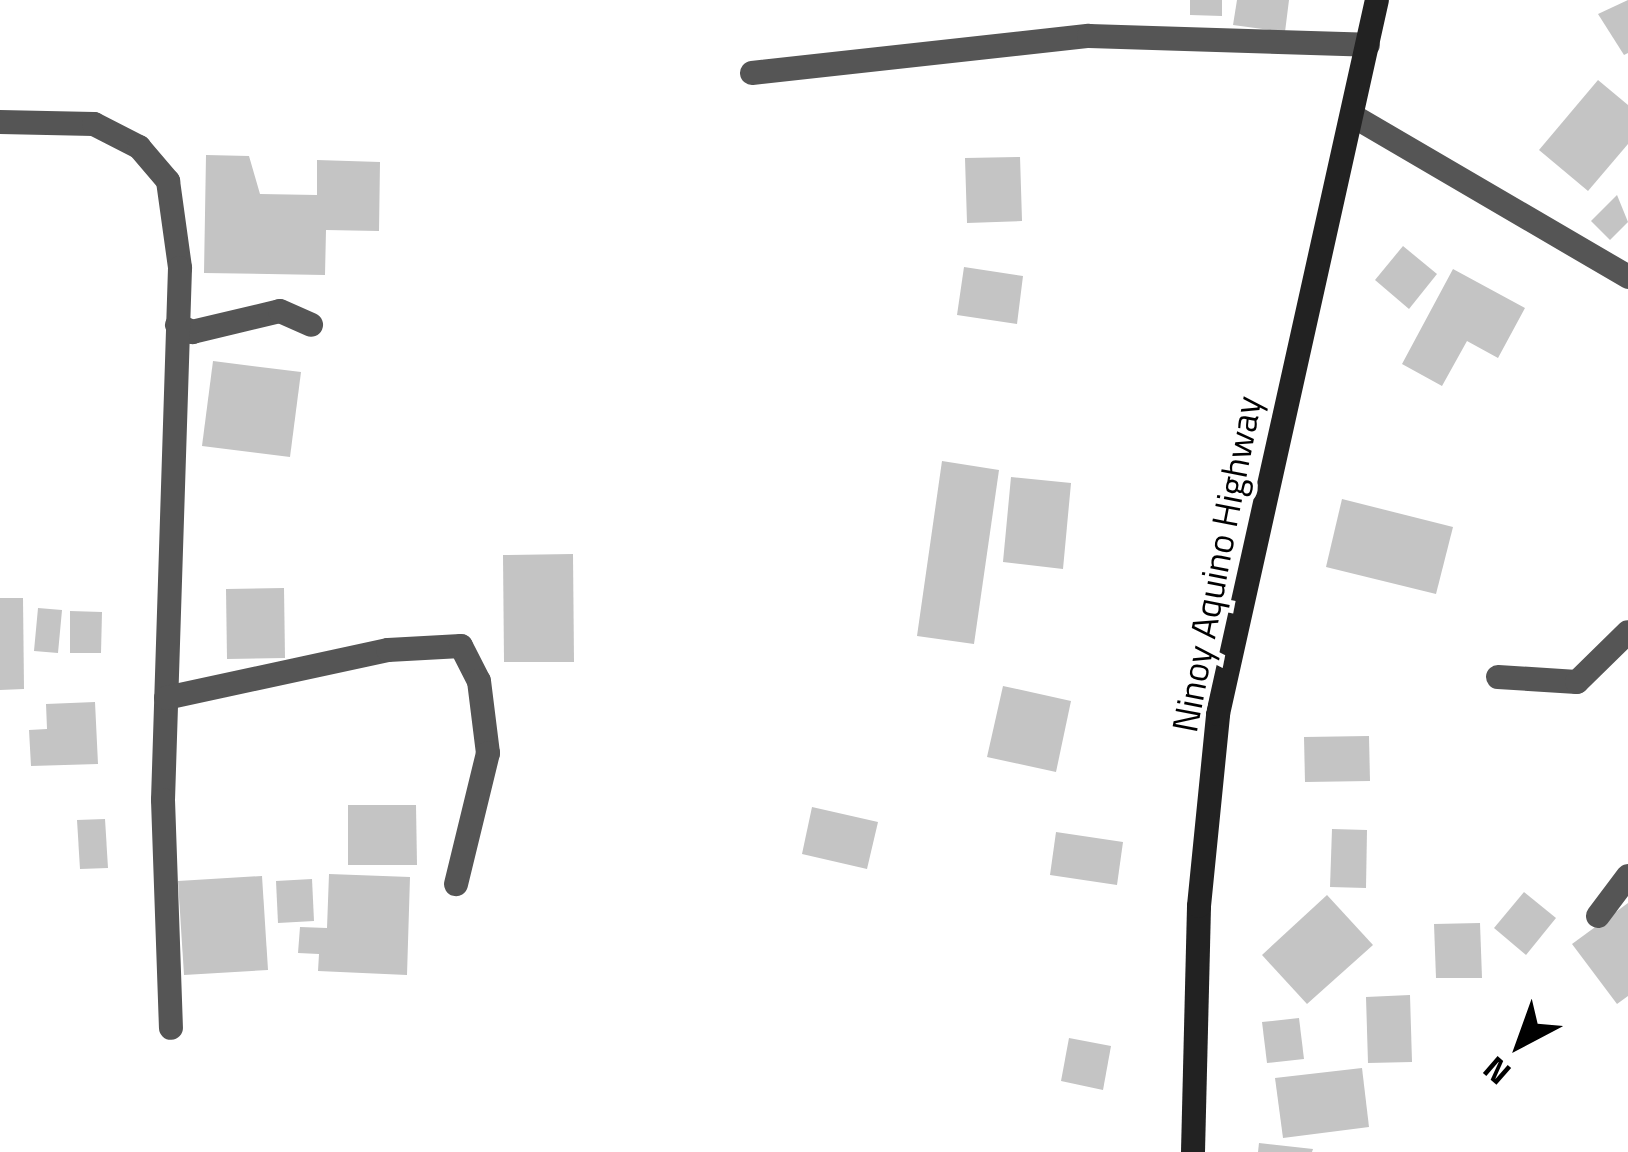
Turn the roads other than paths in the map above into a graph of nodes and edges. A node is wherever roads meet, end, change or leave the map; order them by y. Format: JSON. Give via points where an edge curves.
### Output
{"nodes":[{"id":1,"x":1377,"y":0,"type":"edge"},
{"id":2,"x":1368,"y":45,"type":"junction"},
{"id":3,"x":752,"y":73,"type":"dead end"},
{"id":4,"x":1353,"y":116,"type":"junction"},
{"id":5,"x":0,"y":122,"type":"edge"},
{"id":6,"x":1628,"y":277,"type":"edge"},
{"id":7,"x":177,"y":325,"type":"junction"},
{"id":8,"x":311,"y":325,"type":"dead end"},
{"id":9,"x":1628,"y":632,"type":"edge"},
{"id":10,"x":1498,"y":677,"type":"dead end"},
{"id":11,"x":166,"y":698,"type":"junction"},
{"id":12,"x":1628,"y":876,"type":"edge"},
{"id":13,"x":456,"y":884,"type":"dead end"},
{"id":14,"x":1598,"y":916,"type":"dead end"},
{"id":15,"x":171,"y":1028,"type":"dead end"},
{"id":16,"x":1193,"y":1152,"type":"edge"}],
"edges":[{"from":1,"to":2,"type":"main road","name":"Ninoy Aquino Highway"},
{"from":2,"to":3,"type":"street","via":[[1089,36]]},
{"from":2,"to":4,"type":"main road","name":"Ninoy Aquino Highway"},
{"from":4,"to":6,"type":"street"},
{"from":4,"to":16,"type":"main road","name":"Ninoy Aquino Highway","via":[[1218,714],[1199,906]]},
{"from":5,"to":7,"type":"street","via":[[94,124],[140,147],[168,181]]},
{"from":7,"to":8,"type":"street","via":[[192,332],[280,311]]},
{"from":7,"to":11,"type":"street"},
{"from":9,"to":10,"type":"street","via":[[1577,682]]},
{"from":11,"to":13,"type":"street","via":[[388,650],[461,646],[479,681],[488,753]]},
{"from":11,"to":15,"type":"street"},
{"from":12,"to":14,"type":"street"}]}
